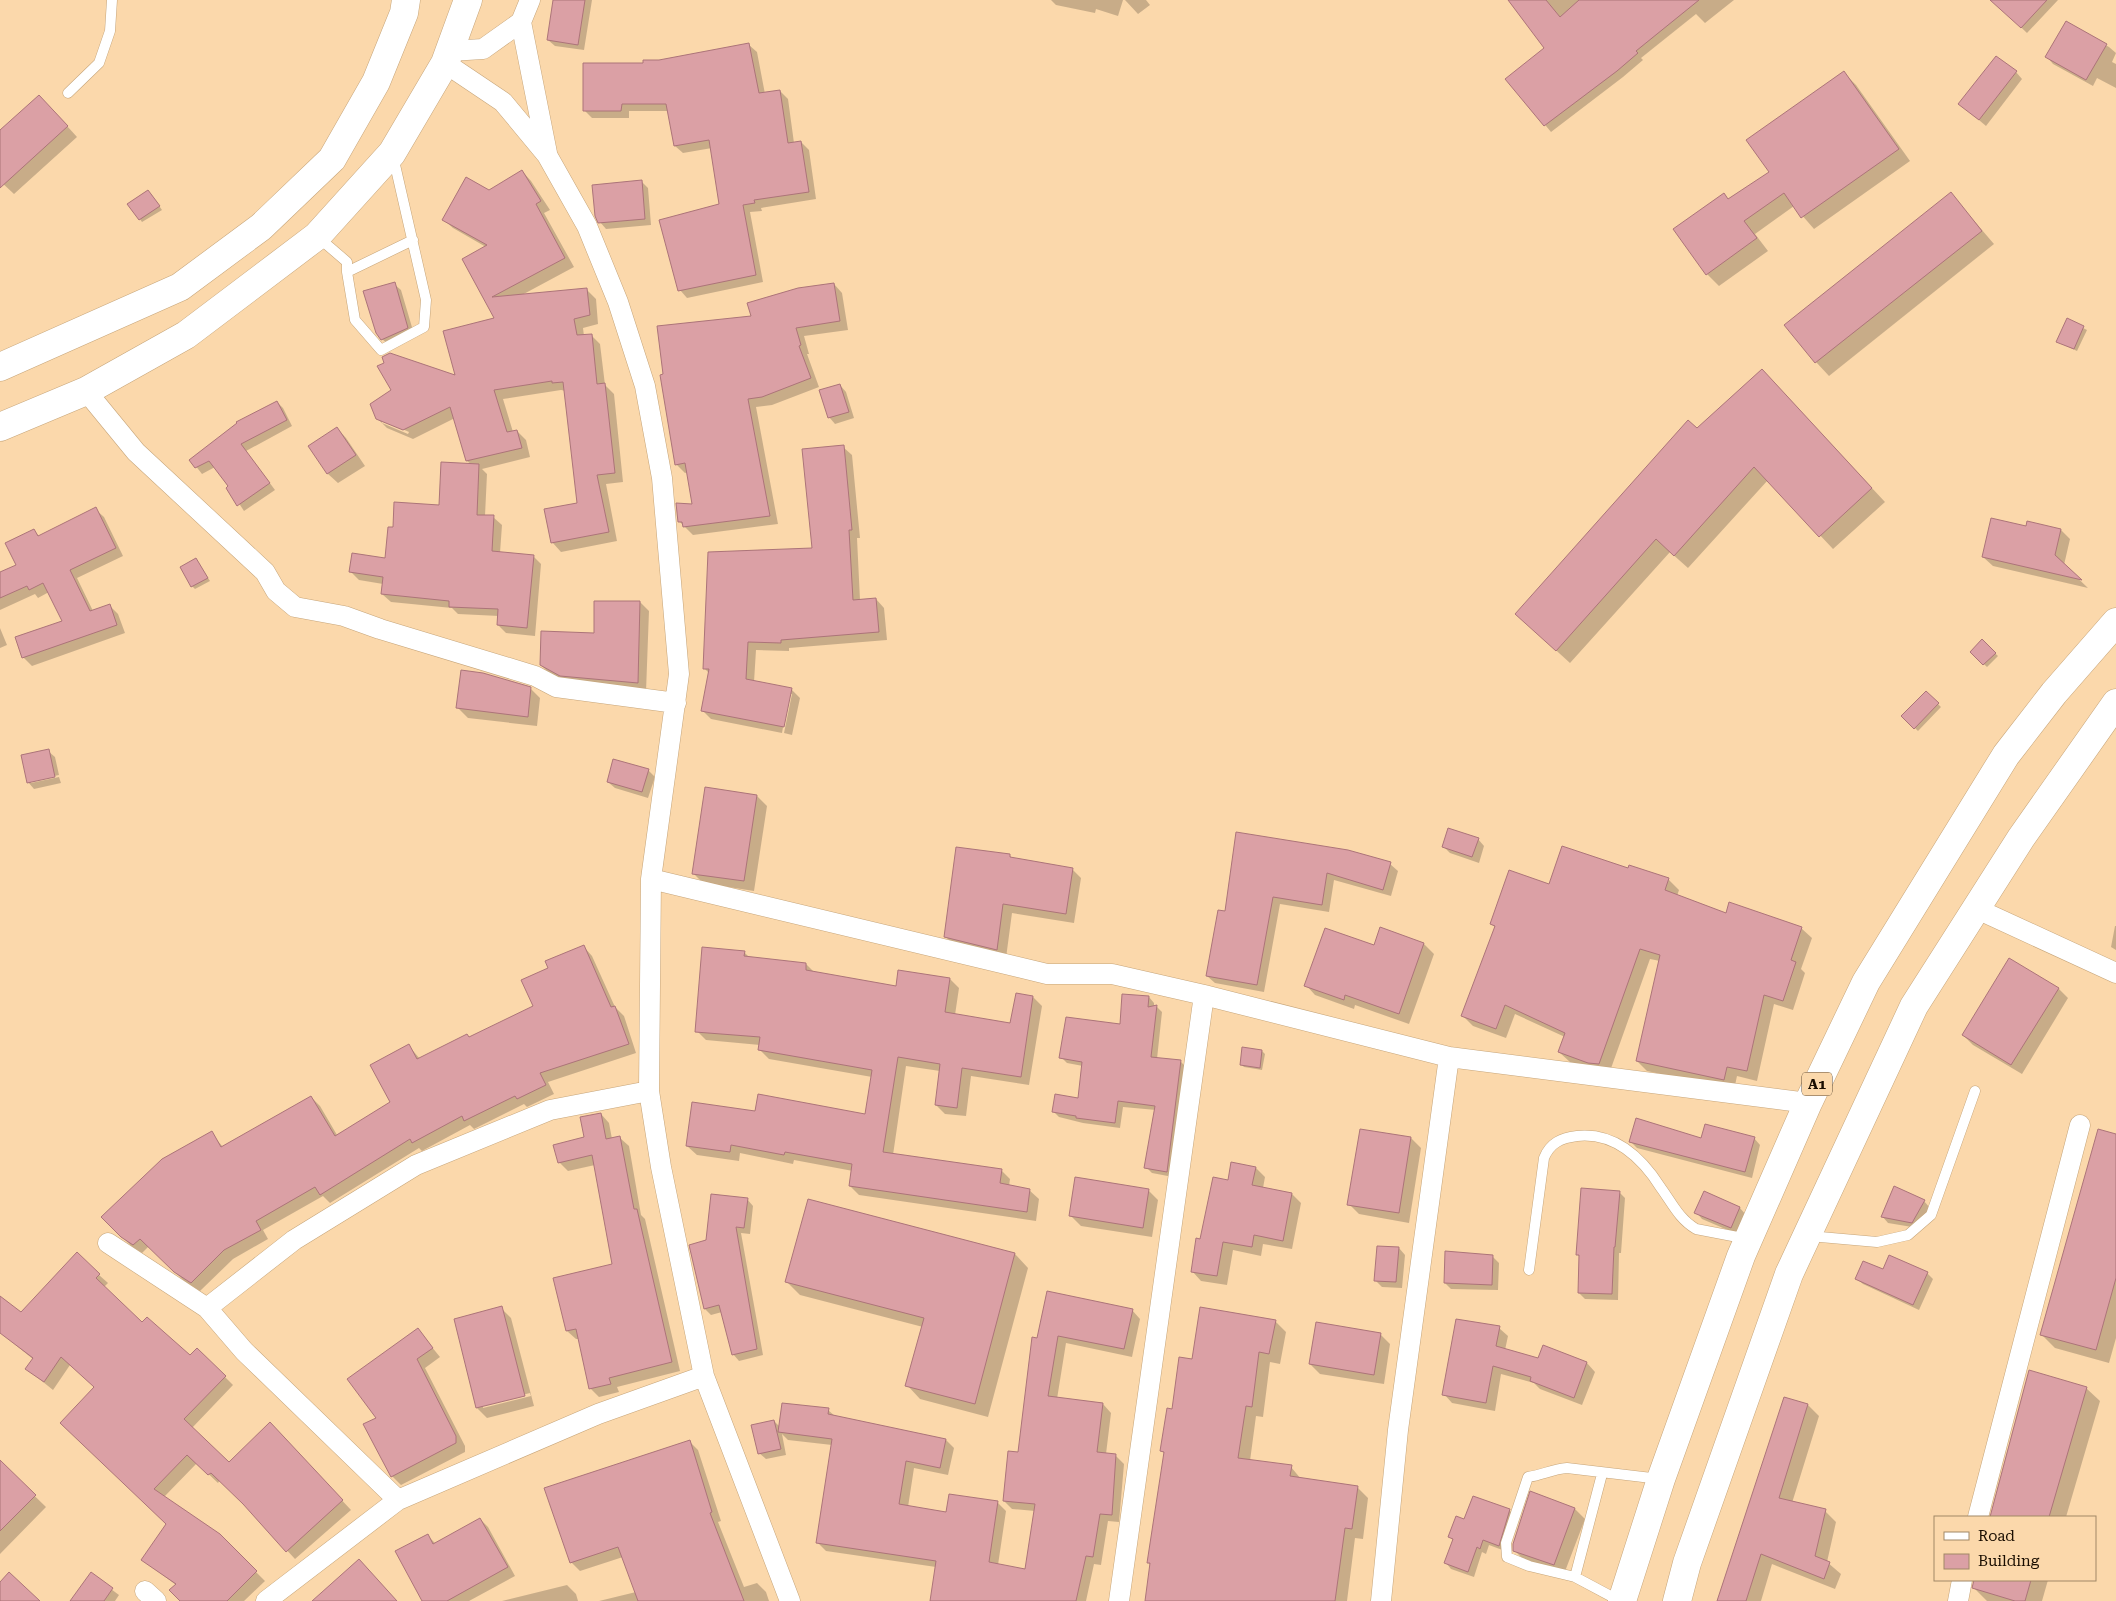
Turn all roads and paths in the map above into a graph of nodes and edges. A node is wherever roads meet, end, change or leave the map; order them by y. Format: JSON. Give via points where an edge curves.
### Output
{"nodes":[{"id":1,"x":112,"y":0,"type":"edge"},
{"id":2,"x":406,"y":0,"type":"edge"},
{"id":3,"x":468,"y":0,"type":"edge"},
{"id":4,"x":530,"y":0,"type":"edge"},
{"id":5,"x":520,"y":22,"type":"junction"},
{"id":6,"x":448,"y":57,"type":"junction"},
{"id":7,"x":68,"y":93,"type":"dead end"},
{"id":8,"x":392,"y":153,"type":"junction"},
{"id":9,"x":548,"y":155,"type":"junction"},
{"id":10,"x":317,"y":236,"type":"junction"},
{"id":11,"x":413,"y":240,"type":"junction"},
{"id":12,"x":347,"y":272,"type":"junction"},
{"id":13,"x":0,"y":367,"type":"edge"},
{"id":14,"x":86,"y":391,"type":"junction"},
{"id":15,"x":0,"y":427,"type":"edge"},
{"id":16,"x":2116,"y":622,"type":"edge"},
{"id":17,"x":676,"y":703,"type":"junction"},
{"id":18,"x":2112,"y":715,"type":"edge"},
{"id":19,"x":652,"y":879,"type":"junction"},
{"id":20,"x":1977,"y":909,"type":"junction"},
{"id":21,"x":2116,"y":973,"type":"edge"},
{"id":22,"x":1204,"y":995,"type":"junction"},
{"id":23,"x":1449,"y":1057,"type":"junction"},
{"id":24,"x":649,"y":1091,"type":"junction"},
{"id":25,"x":1975,"y":1091,"type":"dead end"},
{"id":26,"x":1808,"y":1103,"type":"junction"},
{"id":27,"x":2080,"y":1125,"type":"dead end"},
{"id":28,"x":1806,"y":1236,"type":"junction"},
{"id":29,"x":1748,"y":1240,"type":"junction"},
{"id":30,"x":108,"y":1243,"type":"dead end"},
{"id":31,"x":1528,"y":1270,"type":"dead end"},
{"id":32,"x":207,"y":1308,"type":"junction"},
{"id":33,"x":704,"y":1376,"type":"junction"},
{"id":34,"x":1602,"y":1474,"type":"junction"},
{"id":35,"x":1661,"y":1479,"type":"junction"},
{"id":36,"x":398,"y":1500,"type":"junction"},
{"id":37,"x":1978,"y":1516,"type":"edge"},
{"id":38,"x":1575,"y":1577,"type":"junction"},
{"id":39,"x":1962,"y":1581,"type":"edge"},
{"id":40,"x":266,"y":1601,"type":"edge"},
{"id":41,"x":790,"y":1601,"type":"edge"},
{"id":42,"x":1119,"y":1601,"type":"edge"},
{"id":43,"x":1381,"y":1601,"type":"edge"},
{"id":44,"x":1622,"y":1601,"type":"edge"},
{"id":45,"x":1677,"y":1601,"type":"edge"},
{"id":46,"x":1958,"y":1601,"type":"edge"}],
"edges":[{"from":1,"to":7,"type":"lane","via":[[110,32],[100,63]]},
{"from":2,"to":13,"type":"main road","via":[[404,13],[376,82],[332,159],[261,227],[180,286]]},
{"from":3,"to":6,"type":"main road"},
{"from":4,"to":5,"type":"street"},
{"from":5,"to":6,"type":"street","via":[[483,49]]},
{"from":5,"to":9,"type":"street"},
{"from":6,"to":8,"type":"main road"},
{"from":6,"to":9,"type":"street","via":[[504,102]]},
{"from":8,"to":10,"type":"main road"},
{"from":8,"to":11,"type":"lane"},
{"from":9,"to":17,"type":"street","via":[[587,226],[618,302],[645,386],[662,478],[679,674]]},
{"from":10,"to":12,"type":"lane","via":[[347,262]]},
{"from":10,"to":14,"type":"main road","via":[[186,335]]},
{"from":11,"to":12,"type":"lane"},
{"from":11,"to":12,"type":"lane","via":[[426,300],[424,327],[381,350],[355,320]]},
{"from":14,"to":15,"type":"main road"},
{"from":14,"to":17,"type":"street","via":[[136,452],[266,572],[276,591],[295,607],[344,616],[535,676],[556,687]]},
{"from":16,"to":26,"type":"main road","number":"A1","via":[[2006,754],[1866,982]]},
{"from":17,"to":19,"type":"street"},
{"from":18,"to":20,"type":"main road","via":[[2021,838]]},
{"from":19,"to":22,"type":"street","via":[[1047,974],[1112,974]]},
{"from":19,"to":24,"type":"street"},
{"from":20,"to":21,"type":"street"},
{"from":20,"to":28,"type":"main road","via":[[1914,1006]]},
{"from":22,"to":23,"type":"street"},
{"from":22,"to":42,"type":"street"},
{"from":23,"to":26,"type":"street"},
{"from":23,"to":43,"type":"street","via":[[1398,1430]]},
{"from":24,"to":32,"type":"street","via":[[550,1110],[416,1165],[294,1240]]},
{"from":24,"to":33,"type":"street","via":[[661,1167]]},
{"from":25,"to":28,"type":"lane","via":[[1931,1215],[1908,1235],[1876,1242]]},
{"from":26,"to":29,"type":"main road","number":"A1"},
{"from":27,"to":37,"type":"street"},
{"from":28,"to":45,"type":"main road","via":[[1785,1284],[1687,1563]]},
{"from":29,"to":31,"type":"lane","via":[[1690,1226],[1652,1175],[1620,1144],[1600,1136],[1572,1137],[1551,1146],[1544,1158]]},
{"from":29,"to":35,"type":"main road","number":"A1"},
{"from":30,"to":32,"type":"street"},
{"from":32,"to":36,"type":"street","via":[[244,1351]]},
{"from":33,"to":36,"type":"street","via":[[598,1414]]},
{"from":33,"to":41,"type":"street"},
{"from":34,"to":35,"type":"lane"},
{"from":34,"to":38,"type":"lane"},
{"from":34,"to":38,"type":"lane","via":[[1566,1468],[1528,1476],[1506,1543],[1507,1557]]},
{"from":35,"to":44,"type":"main road","number":"A1"},
{"from":36,"to":40,"type":"street"},
{"from":38,"to":44,"type":"lane"},
{"from":39,"to":46,"type":"street"}]}
